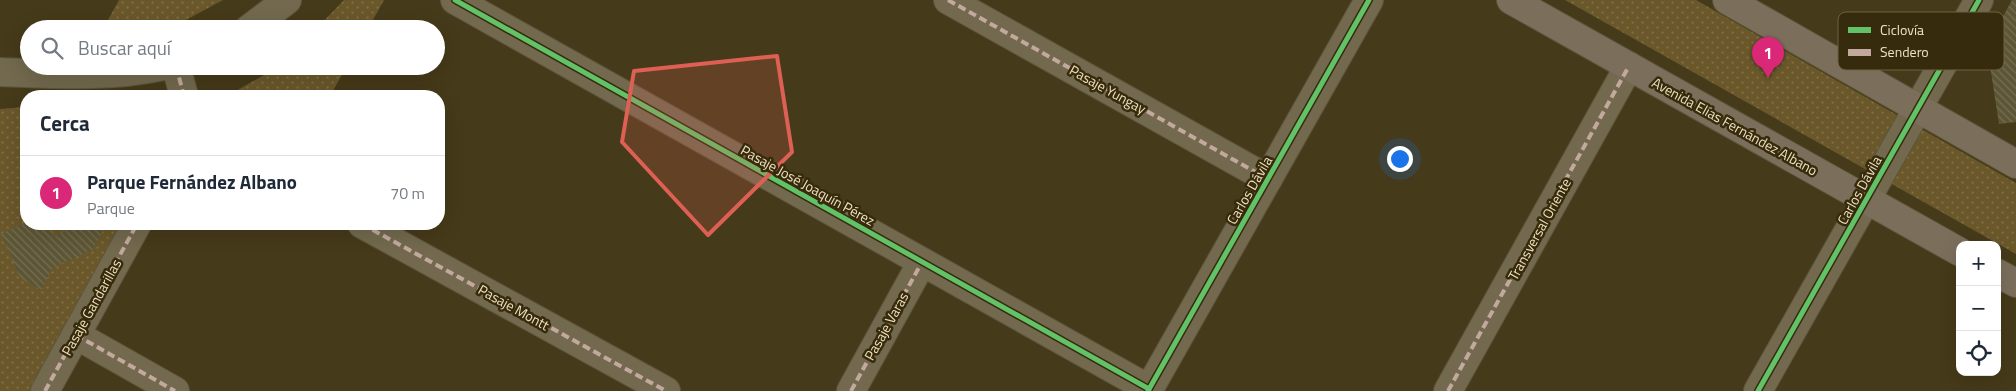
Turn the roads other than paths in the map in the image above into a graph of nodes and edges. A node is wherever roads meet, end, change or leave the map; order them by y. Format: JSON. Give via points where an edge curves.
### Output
{"nodes":[{"id":1,"x":287,"y":0,"type":"edge"},
{"id":2,"x":455,"y":0,"type":"edge"},
{"id":3,"x":948,"y":0,"type":"edge"},
{"id":4,"x":1369,"y":0,"type":"edge"},
{"id":5,"x":1511,"y":0,"type":"edge"},
{"id":6,"x":1727,"y":0,"type":"edge"},
{"id":7,"x":1979,"y":0,"type":"edge"},
{"id":8,"x":1972,"y":12,"type":"edge"},
{"id":9,"x":261,"y":20,"type":"edge"},
{"id":10,"x":1838,"y":63,"type":"edge"},
{"id":11,"x":1629,"y":66,"type":"junction"},
{"id":12,"x":1851,"y":70,"type":"edge"},
{"id":13,"x":1939,"y":70,"type":"edge"},
{"id":14,"x":0,"y":72,"type":"edge"},
{"id":15,"x":20,"y":73,"type":"edge"},
{"id":16,"x":178,"y":75,"type":"edge"},
{"id":17,"x":182,"y":90,"type":"edge"},
{"id":18,"x":1918,"y":108,"type":"junction"},
{"id":19,"x":2016,"y":164,"type":"edge"},
{"id":20,"x":1268,"y":179,"type":"junction"},
{"id":21,"x":1866,"y":200,"type":"junction"},
{"id":22,"x":134,"y":230,"type":"edge"},
{"id":23,"x":373,"y":230,"type":"edge"},
{"id":24,"x":1956,"y":250,"type":"edge"},
{"id":25,"x":922,"y":262,"type":"junction"},
{"id":26,"x":2001,"y":275,"type":"edge"},
{"id":27,"x":2016,"y":284,"type":"edge"},
{"id":28,"x":76,"y":335,"type":"junction"},
{"id":29,"x":1148,"y":390,"type":"edge"},
{"id":30,"x":45,"y":391,"type":"edge"},
{"id":31,"x":175,"y":391,"type":"edge"},
{"id":32,"x":666,"y":391,"type":"edge"},
{"id":33,"x":851,"y":391,"type":"edge"},
{"id":34,"x":1448,"y":391,"type":"edge"},
{"id":35,"x":1758,"y":391,"type":"edge"}],
"edges":[{"from":1,"to":9,"type":"street"},
{"from":2,"to":25,"type":"street","name":"Pasaje José Joaquín Pérez"},
{"from":3,"to":20,"type":"street","name":"Pasaje Yungay"},
{"from":4,"to":20,"type":"street","name":"Carlos Dávila"},
{"from":5,"to":11,"type":"main road","name":"Avenida Elías Fernández Albano"},
{"from":6,"to":10,"type":"main road"},
{"from":7,"to":8,"type":"street","name":"Carlos Dávila"},
{"from":11,"to":21,"type":"main road","name":"Avenida Elías Fernández Albano"},
{"from":11,"to":34,"type":"street","name":"Transversal Oriente"},
{"from":12,"to":18,"type":"main road"},
{"from":13,"to":18,"type":"street","name":"Carlos Dávila"},
{"from":14,"to":15,"type":"street"},
{"from":16,"to":17,"type":"street"},
{"from":18,"to":19,"type":"main road"},
{"from":18,"to":21,"type":"street","name":"Carlos Dávila"},
{"from":20,"to":29,"type":"street","name":"Carlos Dávila"},
{"from":21,"to":24,"type":"main road","name":"Avenida Elías Fernández Albano"},
{"from":21,"to":35,"type":"street","name":"Carlos Dávila"},
{"from":22,"to":28,"type":"street","name":"Pasaje Gandarillas"},
{"from":23,"to":32,"type":"street","name":"Pasaje Montt"},
{"from":25,"to":29,"type":"street","name":"Pasaje José Joaquín Pérez"},
{"from":25,"to":33,"type":"street","name":"Pasaje Varas"},
{"from":26,"to":27,"type":"main road"},
{"from":28,"to":30,"type":"street","name":"Pasaje Gandarillas"},
{"from":28,"to":31,"type":"street"}]}
